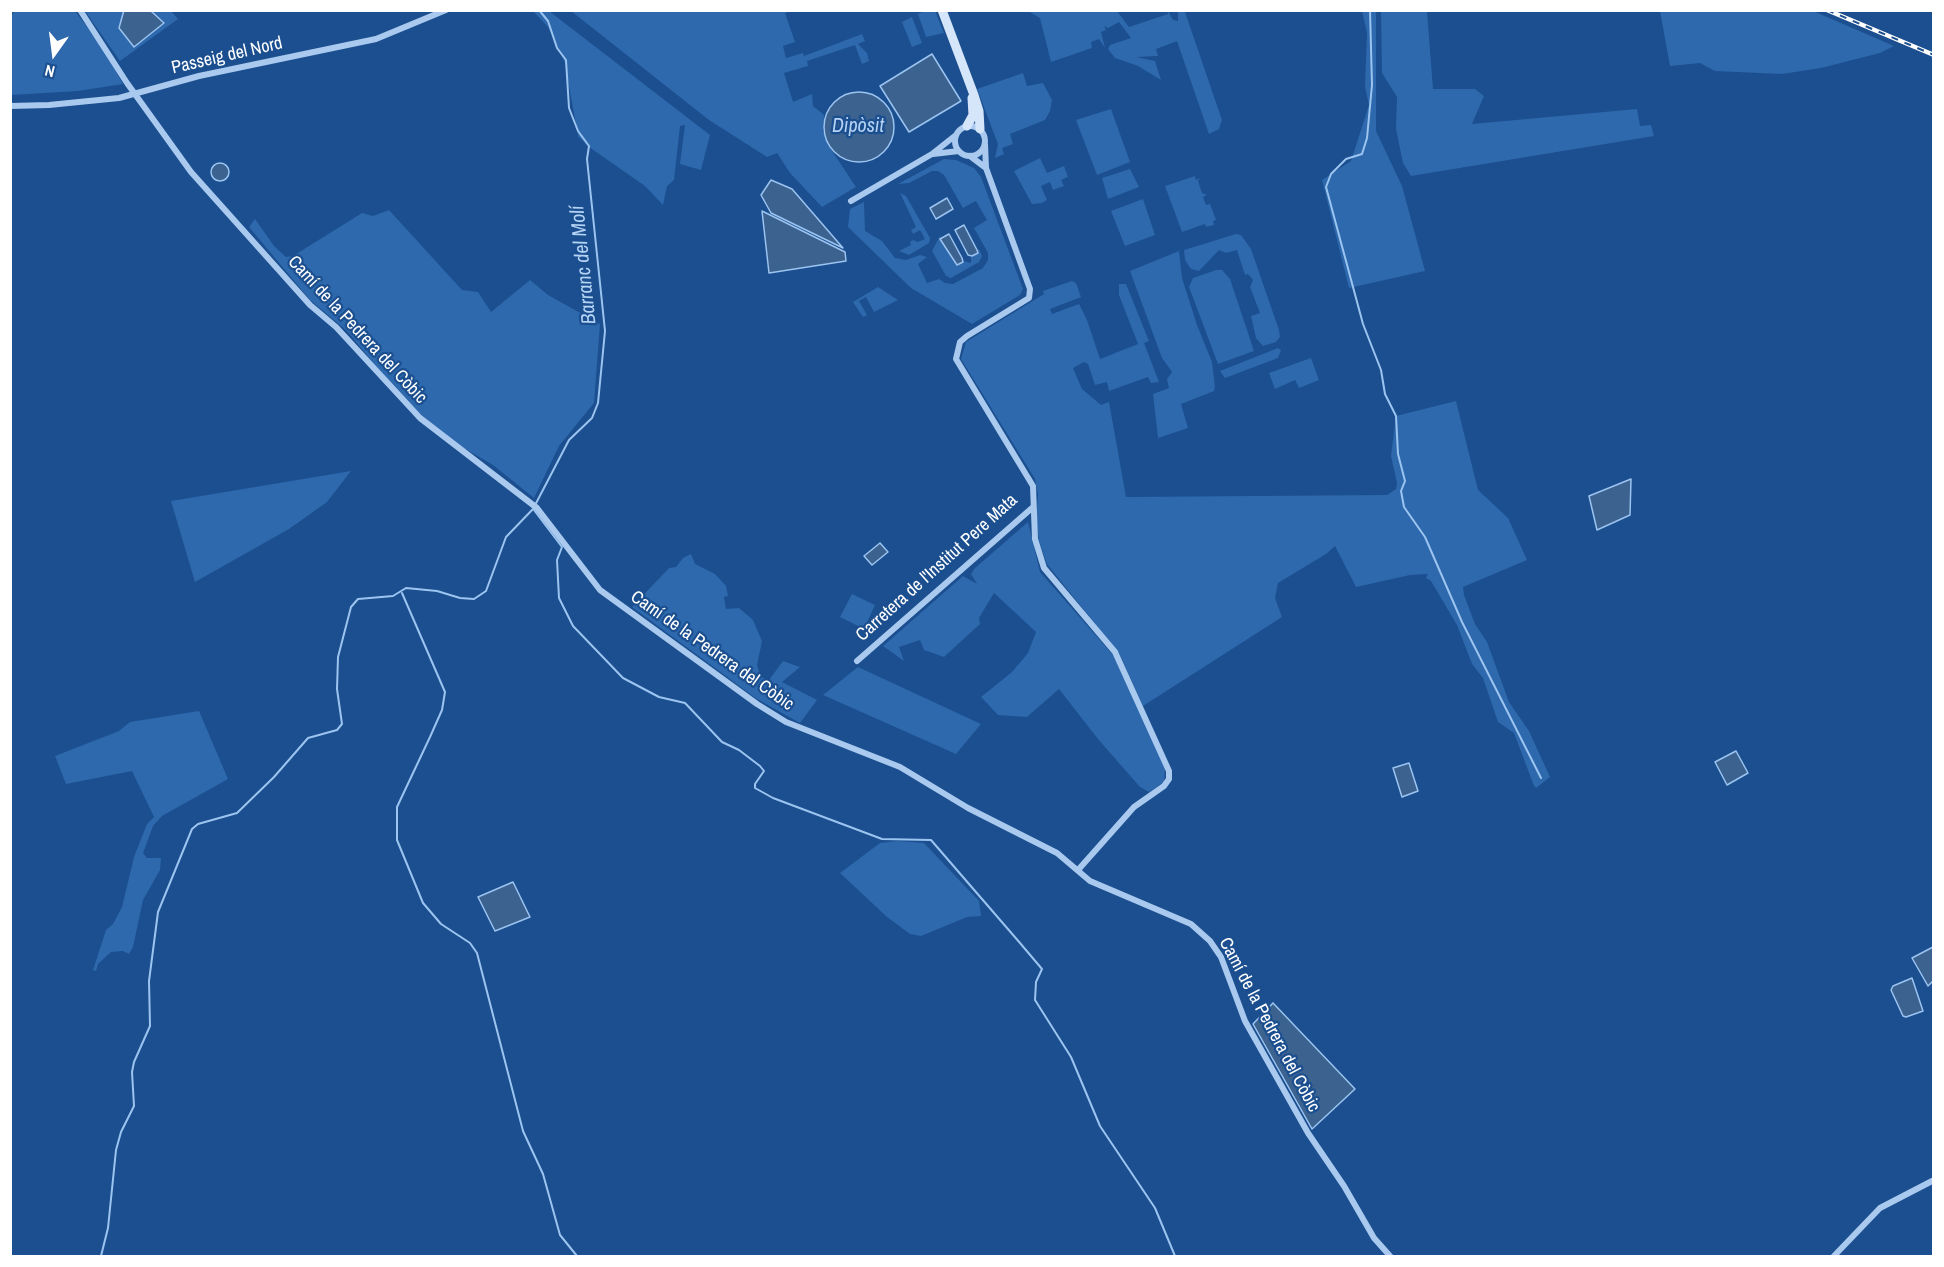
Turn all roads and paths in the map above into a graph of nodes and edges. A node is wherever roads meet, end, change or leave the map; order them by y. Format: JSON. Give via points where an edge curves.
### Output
{"nodes":[{"id":1,"x":80,"y":10,"type":"edge"},
{"id":2,"x":446,"y":10,"type":"edge"},
{"id":3,"x":942,"y":10,"type":"edge"},
{"id":4,"x":972,"y":90,"type":"junction"},
{"id":5,"x":135,"y":94,"type":"junction"},
{"id":6,"x":10,"y":106,"type":"edge"},
{"id":7,"x":967,"y":126,"type":"junction"},
{"id":8,"x":980,"y":129,"type":"junction"},
{"id":9,"x":956,"y":135,"type":"junction"},
{"id":10,"x":985,"y":144,"type":"junction"},
{"id":11,"x":959,"y":151,"type":"junction"},
{"id":12,"x":933,"y":154,"type":"junction"},
{"id":13,"x":970,"y":156,"type":"junction"},
{"id":14,"x":986,"y":168,"type":"junction"},
{"id":15,"x":851,"y":201,"type":"dead end"},
{"id":16,"x":1032,"y":508,"type":"junction"},
{"id":17,"x":857,"y":661,"type":"dead end"},
{"id":18,"x":1078,"y":870,"type":"junction"},
{"id":19,"x":1934,"y":1180,"type":"edge"},
{"id":20,"x":1390,"y":1257,"type":"edge"},
{"id":21,"x":1834,"y":1257,"type":"edge"}],
"edges":[{"from":1,"to":5,"type":"street","name":"Camí de la Pedrera del Còbic"},
{"from":2,"to":5,"type":"street","name":"Passeig del Nord","via":[[376,39]]},
{"from":3,"to":4,"type":"street"},
{"from":4,"to":7,"type":"street","via":[[973,115]]},
{"from":4,"to":8,"type":"street"},
{"from":5,"to":6,"type":"street","name":"Passeig del Nord","via":[[88,102]]},
{"from":5,"to":18,"type":"street","name":"Camí de la Pedrera del Còbic","via":[[192,172],[310,305],[336,327],[420,418],[537,508],[600,590],[786,722],[900,766],[950,798],[1057,853]]},
{"from":7,"to":8,"type":"street"},
{"from":7,"to":9,"type":"street"},
{"from":8,"to":10,"type":"street"},
{"from":9,"to":11,"type":"street"},
{"from":9,"to":12,"type":"street"},
{"from":10,"to":13,"type":"street"},
{"from":10,"to":14,"type":"street","name":"Carretera de l'Institut Pere Mata"},
{"from":11,"to":12,"type":"street"},
{"from":11,"to":13,"type":"street"},
{"from":12,"to":15,"type":"street"},
{"from":13,"to":14,"type":"street"},
{"from":14,"to":16,"type":"street","name":"Carretera de l'Institut Pere Mata","via":[[1030,289],[1029,298],[966,336],[960,342],[956,359],[1033,486]]},
{"from":16,"to":17,"type":"street","name":"Carretera de l'Institut Pere Mata"},
{"from":16,"to":18,"type":"street","via":[[1035,539],[1044,568],[1115,652],[1169,771],[1164,786],[1134,807]]},
{"from":18,"to":20,"type":"street","name":"Camí de la Pedrera del Còbic","via":[[1108,891],[1191,924],[1210,941],[1221,957],[1245,1021],[1308,1133]]},
{"from":19,"to":21,"type":"street","via":[[1880,1208]]}]}
